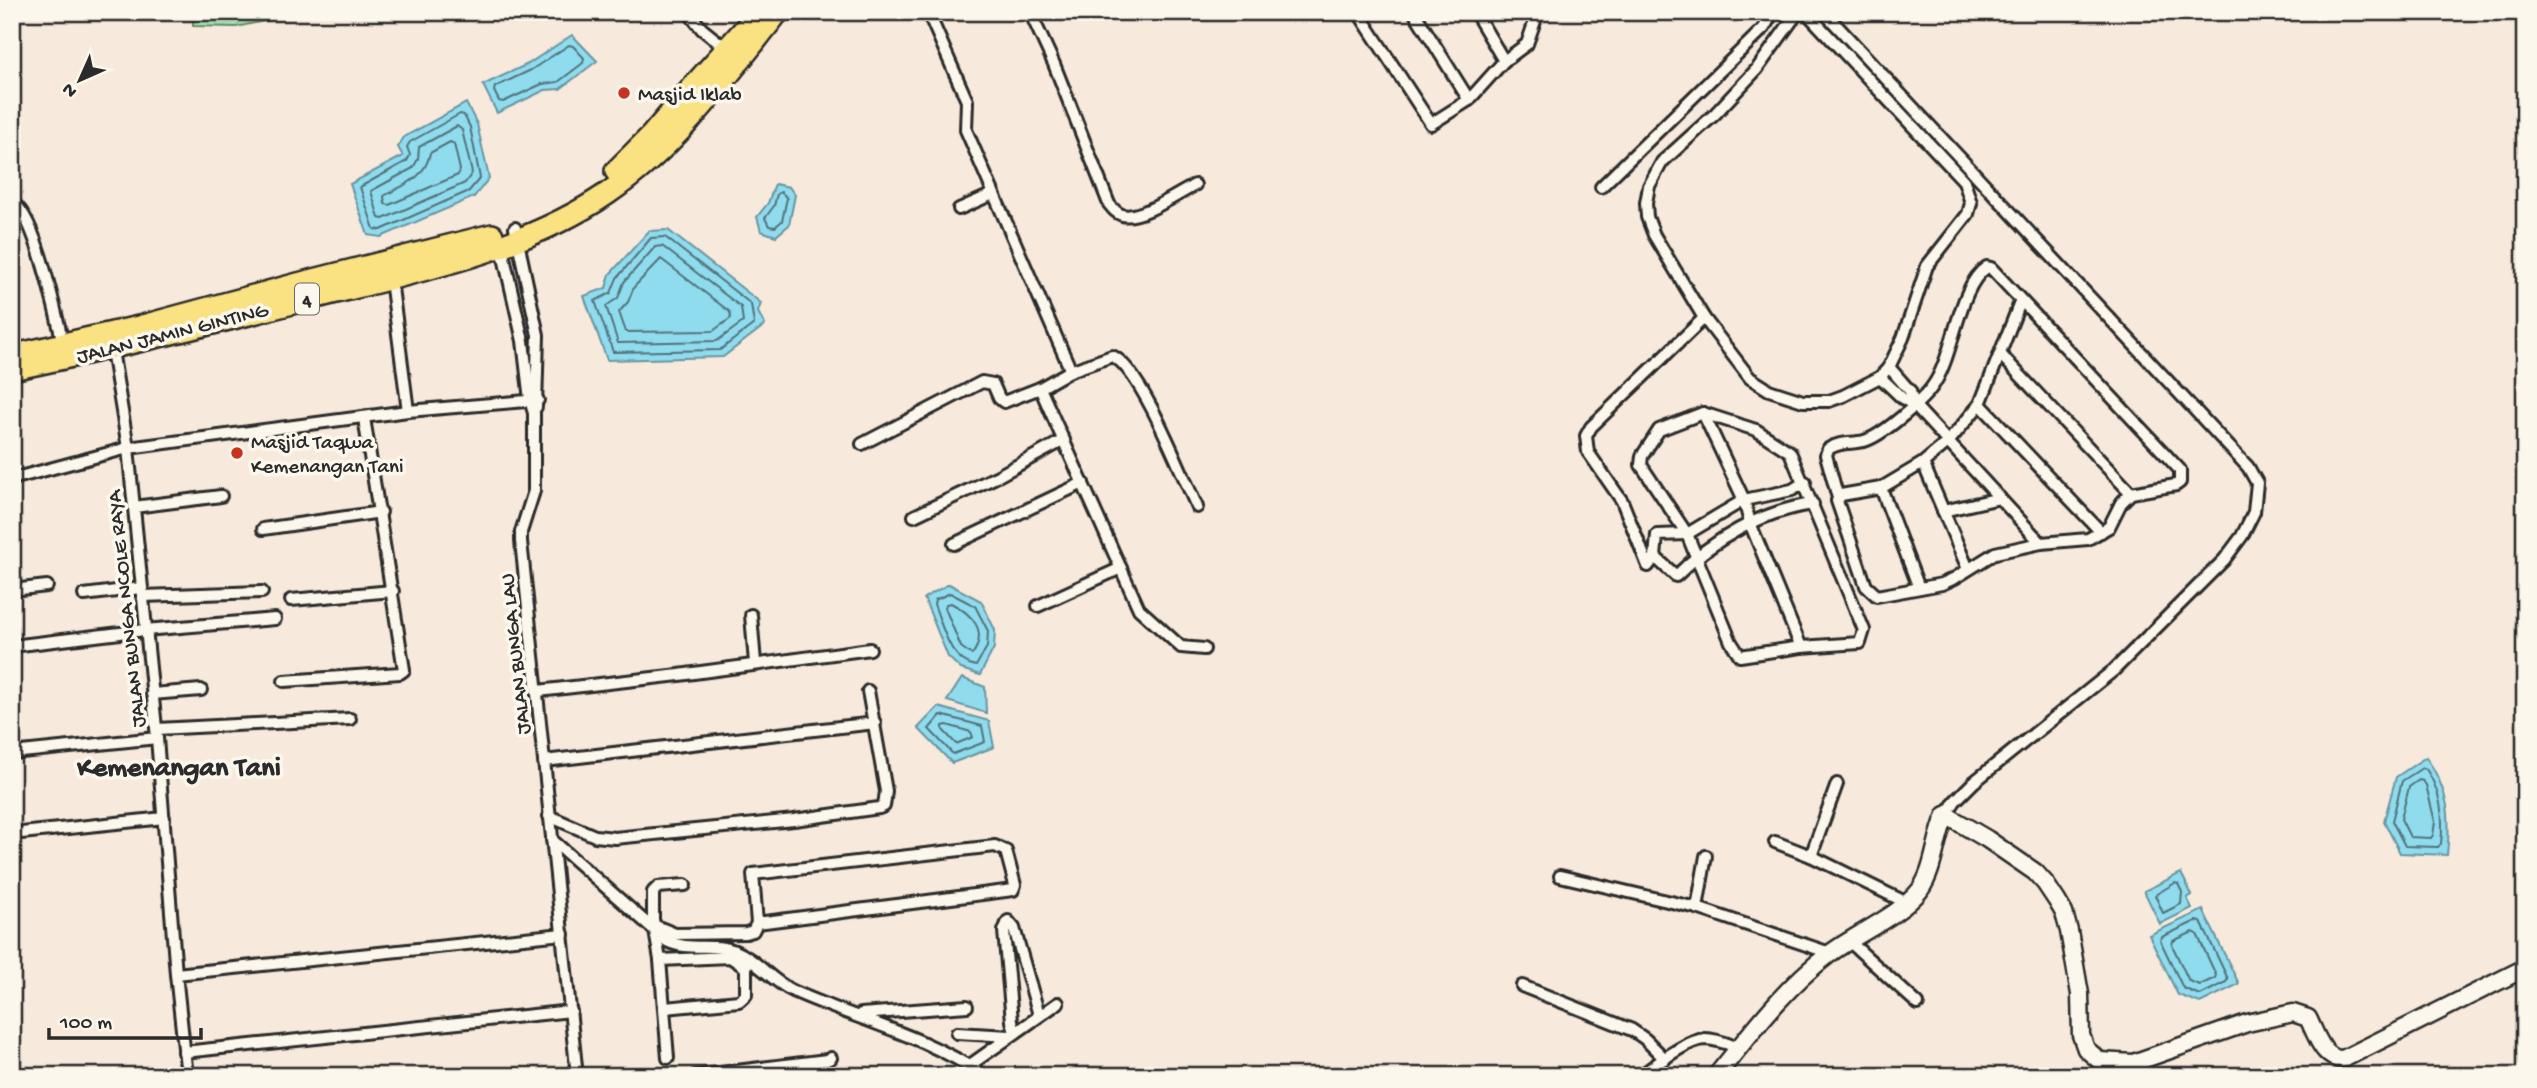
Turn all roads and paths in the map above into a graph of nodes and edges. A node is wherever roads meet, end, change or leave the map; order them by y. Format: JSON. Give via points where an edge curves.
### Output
{"nodes":[{"id":1,"x":688,"y":12,"type":"edge"},
{"id":2,"x":761,"y":12,"type":"edge"},
{"id":3,"x":778,"y":12,"type":"edge"},
{"id":4,"x":928,"y":12,"type":"edge"},
{"id":5,"x":1030,"y":12,"type":"edge"},
{"id":6,"x":1358,"y":12,"type":"edge"},
{"id":7,"x":1414,"y":12,"type":"edge"},
{"id":8,"x":1475,"y":12,"type":"edge"},
{"id":9,"x":1538,"y":12,"type":"edge"},
{"id":10,"x":1769,"y":12,"type":"edge"},
{"id":11,"x":1798,"y":12,"type":"edge"},
{"id":12,"x":1806,"y":12,"type":"edge"},
{"id":13,"x":1824,"y":12,"type":"edge"},
{"id":14,"x":723,"y":53,"type":"junction"},
{"id":15,"x":1504,"y":61,"type":"junction"},
{"id":16,"x":1469,"y":100,"type":"junction"},
{"id":17,"x":1195,"y":185,"type":"dead end"},
{"id":18,"x":1601,"y":187,"type":"dead end"},
{"id":19,"x":993,"y":194,"type":"junction"},
{"id":20,"x":12,"y":203,"type":"edge"},
{"id":21,"x":959,"y":209,"type":"dead end"},
{"id":22,"x":508,"y":236,"type":"junction"},
{"id":23,"x":391,"y":280,"type":"junction"},
{"id":24,"x":2021,"y":300,"type":"junction"},
{"id":25,"x":1704,"y":318,"type":"junction"},
{"id":26,"x":111,"y":341,"type":"junction"},
{"id":27,"x":63,"y":343,"type":"junction"},
{"id":28,"x":2001,"y":355,"type":"junction"},
{"id":29,"x":12,"y":356,"type":"edge"},
{"id":30,"x":1889,"y":367,"type":"junction"},
{"id":31,"x":12,"y":369,"type":"edge"},
{"id":32,"x":1070,"y":371,"type":"junction"},
{"id":33,"x":1880,"y":377,"type":"junction"},
{"id":34,"x":1040,"y":388,"type":"junction"},
{"id":35,"x":534,"y":400,"type":"junction"},
{"id":36,"x":1980,"y":404,"type":"junction"},
{"id":37,"x":1914,"y":405,"type":"junction"},
{"id":38,"x":408,"y":411,"type":"junction"},
{"id":39,"x":1703,"y":413,"type":"junction"},
{"id":40,"x":364,"y":418,"type":"junction"},
{"id":41,"x":1063,"y":440,"type":"junction"},
{"id":42,"x":1949,"y":441,"type":"junction"},
{"id":43,"x":862,"y":444,"type":"dead end"},
{"id":44,"x":128,"y":448,"type":"junction"},
{"id":45,"x":1923,"y":463,"type":"junction"},
{"id":46,"x":12,"y":479,"type":"edge"},
{"id":47,"x":1804,"y":482,"type":"junction"},
{"id":48,"x":1083,"y":483,"type":"junction"},
{"id":49,"x":1881,"y":488,"type":"junction"},
{"id":50,"x":2131,"y":493,"type":"junction"},
{"id":51,"x":221,"y":496,"type":"dead end"},
{"id":52,"x":1838,"y":498,"type":"junction"},
{"id":53,"x":2000,"y":498,"type":"junction"},
{"id":54,"x":1744,"y":500,"type":"junction"},
{"id":55,"x":1813,"y":504,"type":"junction"},
{"id":56,"x":134,"y":507,"type":"junction"},
{"id":57,"x":1197,"y":507,"type":"dead end"},
{"id":58,"x":1943,"y":511,"type":"junction"},
{"id":59,"x":381,"y":512,"type":"junction"},
{"id":60,"x":914,"y":516,"type":"dead end"},
{"id":61,"x":1750,"y":523,"type":"junction"},
{"id":62,"x":263,"y":529,"type":"dead end"},
{"id":63,"x":2101,"y":532,"type":"junction"},
{"id":64,"x":1687,"y":534,"type":"junction"},
{"id":65,"x":2041,"y":543,"type":"junction"},
{"id":66,"x":954,"y":544,"type":"dead end"},
{"id":67,"x":1655,"y":557,"type":"junction"},
{"id":68,"x":1695,"y":557,"type":"junction"},
{"id":69,"x":1121,"y":568,"type":"junction"},
{"id":70,"x":1968,"y":569,"type":"junction"},
{"id":71,"x":47,"y":586,"type":"dead end"},
{"id":72,"x":1919,"y":589,"type":"junction"},
{"id":73,"x":12,"y":590,"type":"edge"},
{"id":74,"x":141,"y":592,"type":"junction"},
{"id":75,"x":262,"y":592,"type":"dead end"},
{"id":76,"x":393,"y":592,"type":"junction"},
{"id":77,"x":84,"y":595,"type":"dead end"},
{"id":78,"x":291,"y":600,"type":"dead end"},
{"id":79,"x":1038,"y":606,"type":"dead end"},
{"id":80,"x":751,"y":615,"type":"dead end"},
{"id":81,"x":275,"y":619,"type":"dead end"},
{"id":82,"x":145,"y":630,"type":"junction"},
{"id":83,"x":12,"y":646,"type":"edge"},
{"id":84,"x":1801,"y":648,"type":"junction"},
{"id":85,"x":870,"y":649,"type":"dead end"},
{"id":86,"x":1204,"y":649,"type":"dead end"},
{"id":87,"x":755,"y":663,"type":"junction"},
{"id":88,"x":284,"y":681,"type":"dead end"},
{"id":89,"x":201,"y":690,"type":"dead end"},
{"id":90,"x":538,"y":691,"type":"junction"},
{"id":91,"x":868,"y":691,"type":"dead end"},
{"id":92,"x":152,"y":694,"type":"junction"},
{"id":93,"x":350,"y":719,"type":"dead end"},
{"id":94,"x":875,"y":723,"type":"junction"},
{"id":95,"x":157,"y":734,"type":"junction"},
{"id":96,"x":12,"y":754,"type":"edge"},
{"id":97,"x":544,"y":761,"type":"junction"},
{"id":98,"x":1837,"y":784,"type":"dead end"},
{"id":99,"x":1946,"y":815,"type":"junction"},
{"id":100,"x":549,"y":816,"type":"junction"},
{"id":101,"x":164,"y":818,"type":"junction"},
{"id":102,"x":12,"y":834,"type":"edge"},
{"id":103,"x":552,"y":840,"type":"junction"},
{"id":104,"x":1775,"y":842,"type":"dead end"},
{"id":105,"x":1706,"y":856,"type":"dead end"},
{"id":106,"x":1811,"y":856,"type":"junction"},
{"id":107,"x":1560,"y":876,"type":"dead end"},
{"id":108,"x":685,"y":885,"type":"dead end"},
{"id":109,"x":1907,"y":903,"type":"junction"},
{"id":110,"x":1697,"y":908,"type":"junction"},
{"id":111,"x":757,"y":923,"type":"junction"},
{"id":112,"x":655,"y":929,"type":"junction"},
{"id":113,"x":563,"y":934,"type":"junction"},
{"id":114,"x":1849,"y":941,"type":"junction"},
{"id":115,"x":1830,"y":953,"type":"junction"},
{"id":116,"x":660,"y":960,"type":"junction"},
{"id":117,"x":2525,"y":968,"type":"edge"},
{"id":118,"x":176,"y":974,"type":"junction"},
{"id":119,"x":1522,"y":986,"type":"dead end"},
{"id":120,"x":1058,"y":1003,"type":"dead end"},
{"id":121,"x":1918,"y":1004,"type":"dead end"},
{"id":122,"x":967,"y":1006,"type":"dead end"},
{"id":123,"x":665,"y":1007,"type":"junction"},
{"id":124,"x":570,"y":1012,"type":"junction"},
{"id":125,"x":858,"y":1014,"type":"junction"},
{"id":126,"x":1039,"y":1015,"type":"junction"},
{"id":127,"x":957,"y":1034,"type":"dead end"},
{"id":128,"x":1013,"y":1034,"type":"junction"},
{"id":129,"x":1739,"y":1048,"type":"junction"},
{"id":130,"x":184,"y":1052,"type":"junction"},
{"id":131,"x":668,"y":1058,"type":"dead end"},
{"id":132,"x":831,"y":1058,"type":"dead end"},
{"id":133,"x":1665,"y":1059,"type":"junction"},
{"id":134,"x":970,"y":1065,"type":"junction"},
{"id":135,"x":187,"y":1076,"type":"edge"},
{"id":136,"x":577,"y":1076,"type":"edge"},
{"id":137,"x":695,"y":1076,"type":"edge"},
{"id":138,"x":985,"y":1076,"type":"edge"},
{"id":139,"x":1640,"y":1076,"type":"edge"},
{"id":140,"x":1716,"y":1076,"type":"edge"}],
"edges":[{"from":1,"to":14,"type":"street"},
{"from":2,"to":14,"type":"highway","name":"JALAN JAMIN GINTING","number":"4"},
{"from":3,"to":22,"type":"highway","name":"JALAN JAMIN GINTING","number":"4","via":[[663,149],[591,205]]},
{"from":4,"to":19,"type":"street","via":[[967,101],[966,130]]},
{"from":5,"to":17,"type":"street","via":[[1116,212],[1141,213]]},
{"from":6,"to":16,"type":"street","via":[[1431,124]]},
{"from":7,"to":16,"type":"street"},
{"from":8,"to":15,"type":"street"},
{"from":9,"to":15,"type":"street","via":[[1527,44]]},
{"from":10,"to":18,"type":"street","via":[[1764,28]]},
{"from":11,"to":25,"type":"street","via":[[1757,69],[1662,162],[1649,186],[1647,218],[1654,235]]},
{"from":12,"to":30,"type":"street","via":[[1964,181],[1969,193],[1968,214],[1927,266]]},
{"from":13,"to":99,"type":"street","via":[[2248,467],[2257,483],[2254,512],[2224,560],[2114,670],[1974,782]]},
{"from":14,"to":22,"type":"highway","name":"JALAN JAMIN GINTING","number":"4","via":[[623,165],[578,197]]},
{"from":15,"to":16,"type":"street"},
{"from":19,"to":21,"type":"street"},
{"from":19,"to":32,"type":"street"},
{"from":20,"to":27,"type":"street","via":[[34,233]]},
{"from":22,"to":23,"type":"highway","name":"JALAN JAMIN GINTING","number":"4"},
{"from":22,"to":26,"type":"highway","name":"JALAN JAMIN GINTING","number":"4","via":[[298,284],[139,327]]},
{"from":22,"to":35,"type":"street"},
{"from":22,"to":35,"type":"street","via":[[538,335]]},
{"from":23,"to":26,"type":"highway","name":"JALAN JAMIN GINTING","number":"4"},
{"from":23,"to":38,"type":"street"},
{"from":24,"to":28,"type":"street"},
{"from":24,"to":37,"type":"street","via":[[1991,268],[1984,268],[1972,283],[1941,371]]},
{"from":24,"to":50,"type":"street","via":[[2180,470],[2182,477],[2176,485]]},
{"from":25,"to":33,"type":"street","via":[[1750,378],[1789,397],[1829,401]]},
{"from":25,"to":67,"type":"street","via":[[1586,436],[1588,452],[1622,501],[1648,566]]},
{"from":26,"to":27,"type":"highway","name":"JALAN JAMIN GINTING","number":"4"},
{"from":26,"to":31,"type":"highway","name":"JALAN JAMIN GINTING","number":"4"},
{"from":26,"to":44,"type":"street","name":"JALAN BUNGA NCOLE RAYA"},
{"from":27,"to":29,"type":"highway","name":"JALAN JAMIN GINTING","number":"4"},
{"from":28,"to":36,"type":"street"},
{"from":28,"to":50,"type":"street"},
{"from":30,"to":33,"type":"street"},
{"from":30,"to":37,"type":"street","via":[[1910,391]]},
{"from":32,"to":34,"type":"street"},
{"from":32,"to":57,"type":"street","via":[[1112,356],[1121,360],[1150,407]]},
{"from":33,"to":37,"type":"street"},
{"from":34,"to":41,"type":"street"},
{"from":34,"to":43,"type":"street","via":[[1004,402],[993,384],[982,382]]},
{"from":35,"to":38,"type":"street"},
{"from":35,"to":90,"type":"street","name":"JALAN BUNGA LAU","via":[[534,491],[521,532]]},
{"from":36,"to":42,"type":"street"},
{"from":36,"to":63,"type":"street"},
{"from":37,"to":42,"type":"street"},
{"from":37,"to":52,"type":"street","via":[[1877,435],[1828,449]]},
{"from":38,"to":40,"type":"street"},
{"from":39,"to":47,"type":"street","via":[[1756,430],[1790,452]]},
{"from":39,"to":54,"type":"street"},
{"from":39,"to":64,"type":"street","via":[[1659,430],[1642,456],[1641,465]]},
{"from":40,"to":44,"type":"street"},
{"from":40,"to":59,"type":"street"},
{"from":41,"to":48,"type":"street"},
{"from":41,"to":60,"type":"street"},
{"from":42,"to":45,"type":"street"},
{"from":42,"to":53,"type":"street"},
{"from":44,"to":46,"type":"street"},
{"from":44,"to":56,"type":"street","name":"JALAN BUNGA NCOLE RAYA"},
{"from":45,"to":49,"type":"street"},
{"from":45,"to":58,"type":"street"},
{"from":47,"to":54,"type":"street","via":[[1791,490]]},
{"from":47,"to":55,"type":"street"},
{"from":48,"to":66,"type":"street"},
{"from":48,"to":69,"type":"street"},
{"from":49,"to":52,"type":"street"},
{"from":49,"to":72,"type":"street"},
{"from":50,"to":63,"type":"street"},
{"from":51,"to":56,"type":"street"},
{"from":52,"to":72,"type":"street","via":[[1871,592],[1877,596]]},
{"from":53,"to":58,"type":"street"},
{"from":53,"to":65,"type":"street"},
{"from":54,"to":61,"type":"street"},
{"from":54,"to":64,"type":"street"},
{"from":55,"to":61,"type":"street"},
{"from":55,"to":84,"type":"street","via":[[1864,631],[1860,643]]},
{"from":56,"to":74,"type":"street","name":"JALAN BUNGA NCOLE RAYA"},
{"from":58,"to":70,"type":"street"},
{"from":59,"to":62,"type":"street"},
{"from":59,"to":76,"type":"street"},
{"from":61,"to":68,"type":"street"},
{"from":61,"to":84,"type":"street"},
{"from":63,"to":65,"type":"street","via":[[2088,539]]},
{"from":64,"to":67,"type":"street","via":[[1657,535]]},
{"from":64,"to":68,"type":"street"},
{"from":65,"to":70,"type":"street","via":[[1995,553]]},
{"from":67,"to":68,"type":"street","via":[[1676,576]]},
{"from":68,"to":84,"type":"street","via":[[1740,656]]},
{"from":69,"to":79,"type":"street"},
{"from":69,"to":86,"type":"street","via":[[1145,615],[1181,647]]},
{"from":70,"to":72,"type":"street","via":[[1942,584]]},
{"from":71,"to":73,"type":"street"},
{"from":74,"to":75,"type":"street"},
{"from":74,"to":77,"type":"street"},
{"from":74,"to":82,"type":"street","name":"JALAN BUNGA NCOLE RAYA"},
{"from":76,"to":78,"type":"street"},
{"from":76,"to":88,"type":"street","via":[[404,670]]},
{"from":80,"to":87,"type":"street"},
{"from":81,"to":82,"type":"street"},
{"from":82,"to":83,"type":"street"},
{"from":82,"to":92,"type":"street","name":"JALAN BUNGA NCOLE RAYA"},
{"from":85,"to":87,"type":"street"},
{"from":87,"to":90,"type":"street"},
{"from":89,"to":92,"type":"street"},
{"from":90,"to":97,"type":"street","name":"JALAN BUNGA LAU"},
{"from":91,"to":94,"type":"street"},
{"from":92,"to":95,"type":"street","name":"JALAN BUNGA NCOLE RAYA"},
{"from":93,"to":95,"type":"street"},
{"from":94,"to":97,"type":"street"},
{"from":94,"to":100,"type":"street","via":[[886,791],[879,808],[615,838],[595,836]]},
{"from":95,"to":96,"type":"street"},
{"from":95,"to":101,"type":"street","name":"JALAN BUNGA NCOLE RAYA"},
{"from":97,"to":100,"type":"street","name":"JALAN BUNGA LAU"},
{"from":98,"to":106,"type":"street"},
{"from":99,"to":109,"type":"street","via":[[1921,889]]},
{"from":99,"to":117,"type":"street","via":[[2035,872],[2057,901],[2064,913],[2078,982],[2081,1035],[2086,1049],[2100,1061],[2133,1063],[2247,1023],[2293,1013],[2308,1018],[2326,1053],[2343,1059]]},
{"from":100,"to":103,"type":"street","name":"JALAN BUNGA LAU"},
{"from":101,"to":102,"type":"street"},
{"from":101,"to":118,"type":"street","name":"JALAN BUNGA NCOLE RAYA"},
{"from":103,"to":112,"type":"street"},
{"from":103,"to":113,"type":"street","name":"JALAN BUNGA LAU"},
{"from":104,"to":106,"type":"street"},
{"from":105,"to":110,"type":"street"},
{"from":106,"to":109,"type":"street"},
{"from":107,"to":110,"type":"street"},
{"from":108,"to":112,"type":"street","via":[[653,892]]},
{"from":109,"to":114,"type":"street"},
{"from":110,"to":115,"type":"street"},
{"from":111,"to":111,"type":"street","via":[[1013,890],[1015,885],[1006,851],[995,846],[753,874]]},
{"from":111,"to":112,"type":"street","via":[[746,933],[692,935]]},
{"from":112,"to":116,"type":"street"},
{"from":112,"to":125,"type":"street","via":[[684,948],[726,948],[740,953],[791,990]]},
{"from":113,"to":118,"type":"street"},
{"from":113,"to":124,"type":"street","name":"JALAN BUNGA LAU"},
{"from":114,"to":115,"type":"street"},
{"from":114,"to":121,"type":"street"},
{"from":115,"to":129,"type":"street","via":[[1784,994]]},
{"from":116,"to":123,"type":"street"},
{"from":116,"to":123,"type":"street","via":[[730,957],[746,968],[747,977],[743,1000]]},
{"from":118,"to":130,"type":"street","name":"JALAN BUNGA NCOLE RAYA"},
{"from":119,"to":133,"type":"street","via":[[1632,1030]]},
{"from":120,"to":126,"type":"street"},
{"from":122,"to":125,"type":"street"},
{"from":123,"to":131,"type":"street"},
{"from":124,"to":130,"type":"street"},
{"from":124,"to":136,"type":"street","name":"JALAN BUNGA LAU"},
{"from":125,"to":134,"type":"street"},
{"from":126,"to":128,"type":"street"},
{"from":126,"to":128,"type":"street","via":[[1014,928],[1007,921],[1004,931]]},
{"from":127,"to":128,"type":"street"},
{"from":128,"to":134,"type":"street"},
{"from":129,"to":133,"type":"street","via":[[1702,1039]]},
{"from":129,"to":140,"type":"street"},
{"from":130,"to":135,"type":"street","name":"JALAN BUNGA NCOLE RAYA"},
{"from":132,"to":137,"type":"street"},
{"from":133,"to":139,"type":"street"},
{"from":134,"to":138,"type":"street"}]}
